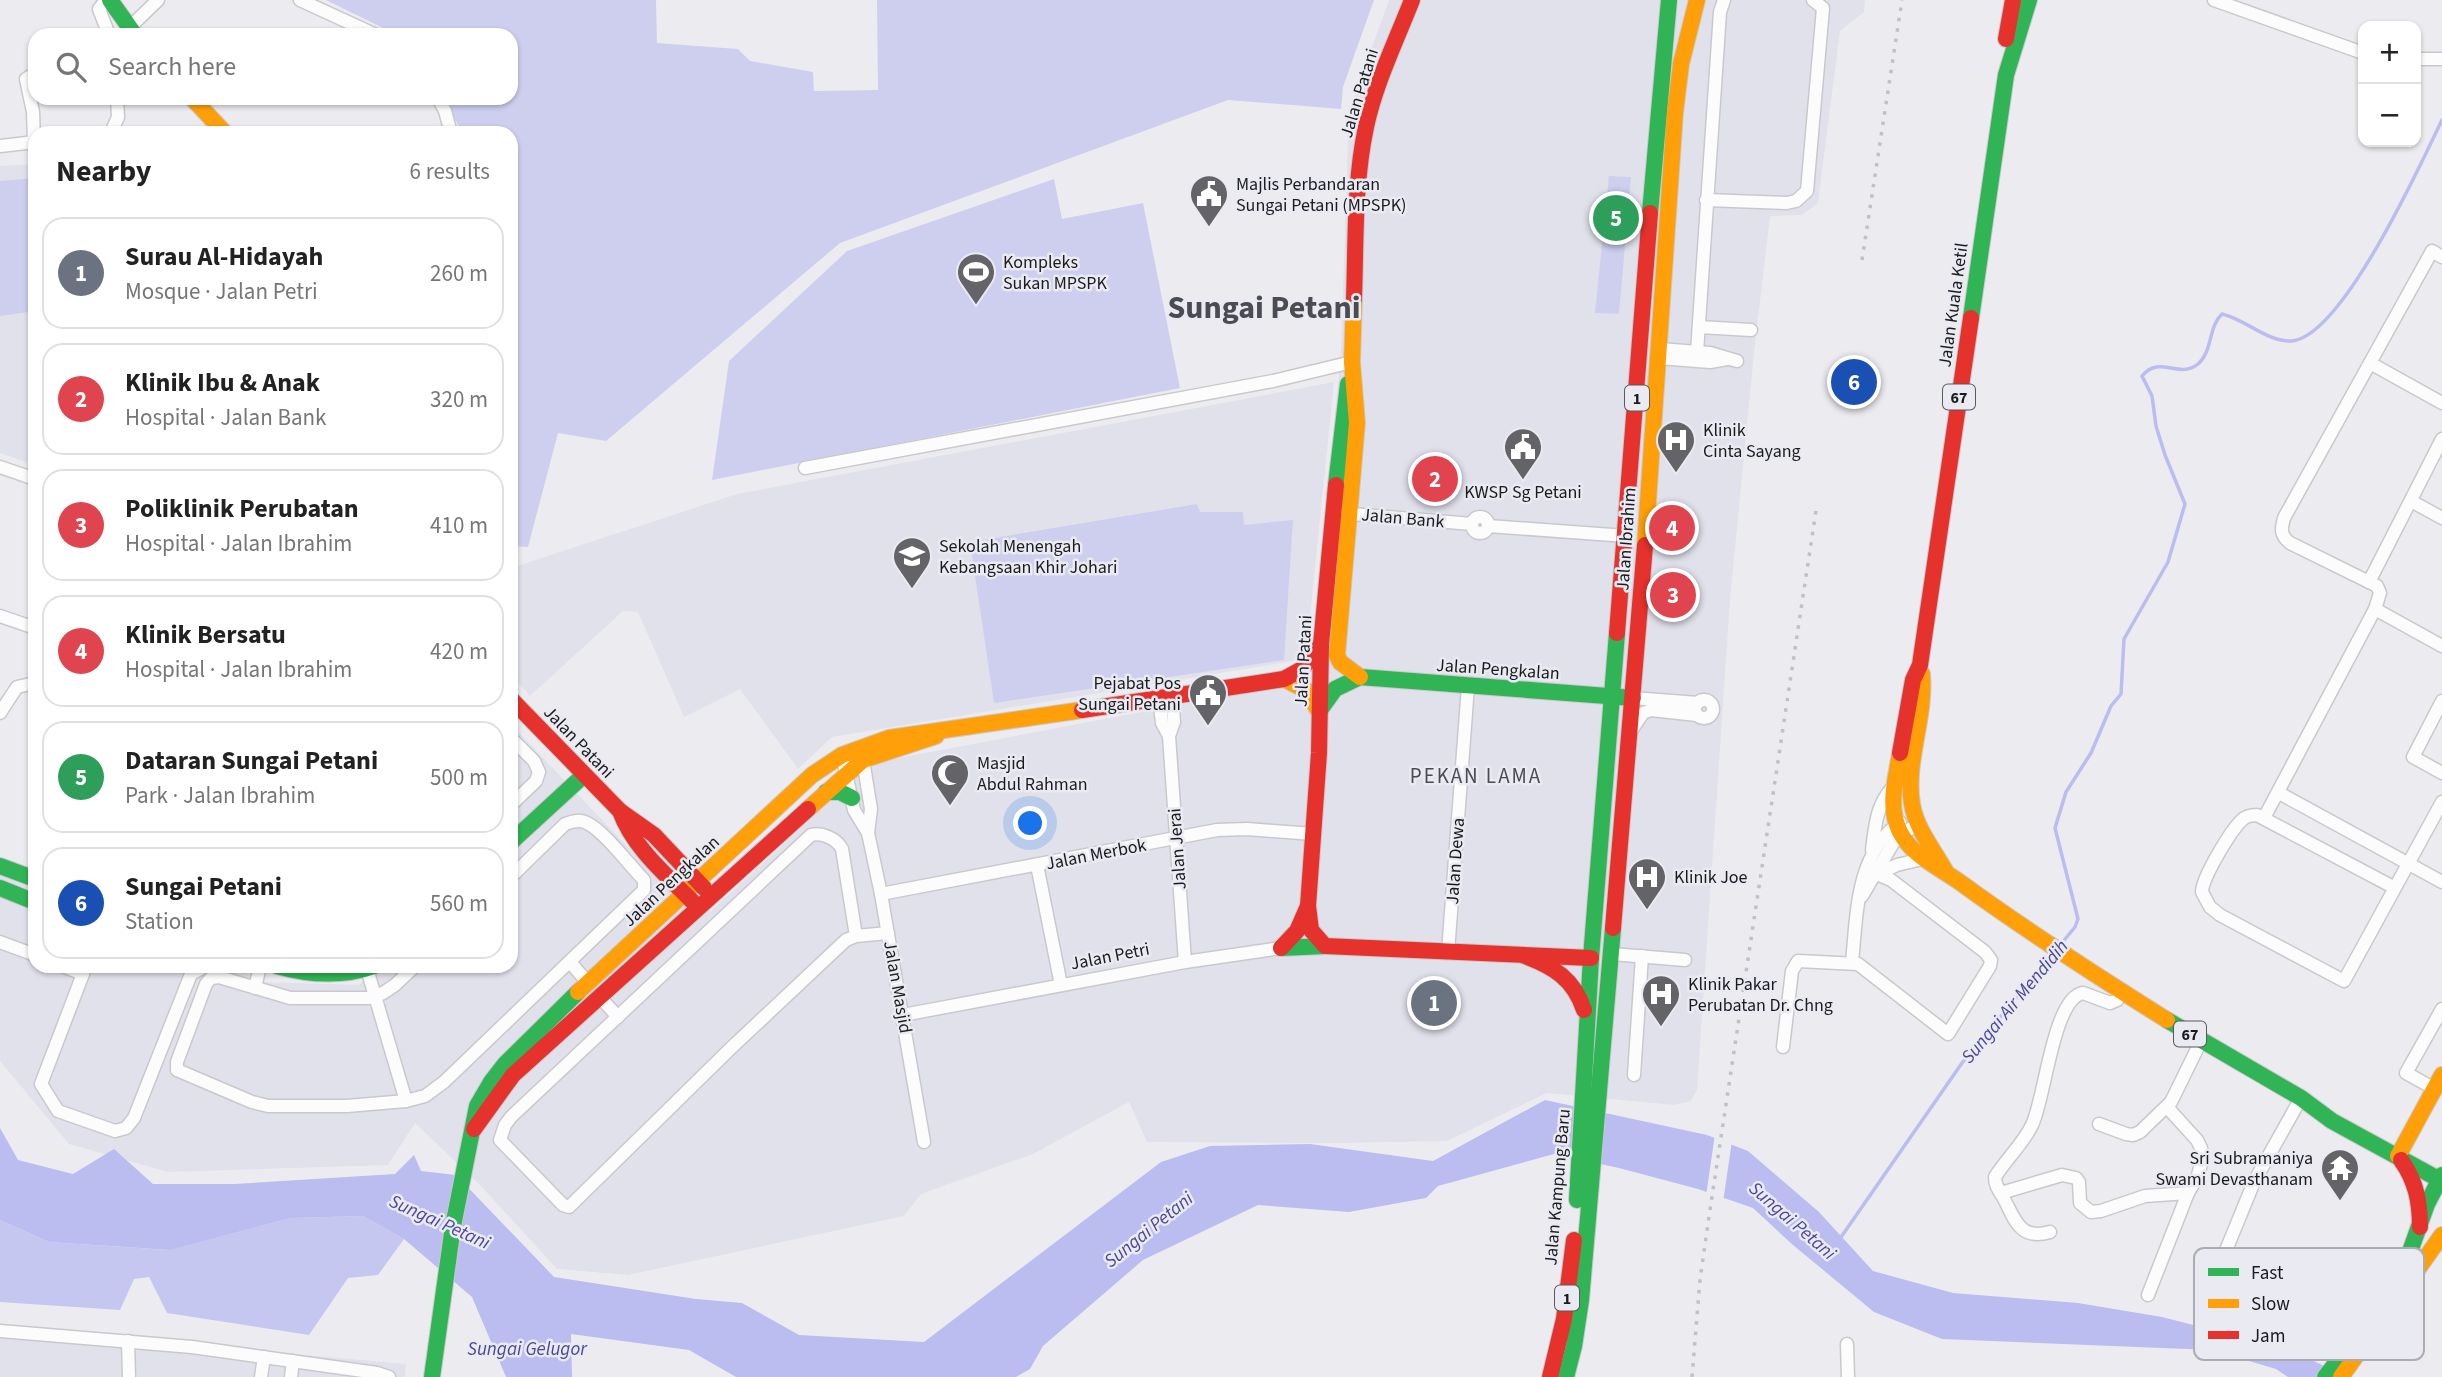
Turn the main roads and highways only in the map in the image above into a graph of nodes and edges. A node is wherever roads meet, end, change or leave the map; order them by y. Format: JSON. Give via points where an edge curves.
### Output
{"nodes":[{"id":1,"x":108,"y":0,"type":"edge"},
{"id":2,"x":1412,"y":0,"type":"edge"},
{"id":3,"x":1661,"y":0,"type":"edge"},
{"id":4,"x":1669,"y":0,"type":"edge"},
{"id":5,"x":1686,"y":0,"type":"edge"},
{"id":6,"x":1697,"y":0,"type":"edge"},
{"id":7,"x":2013,"y":0,"type":"edge"},
{"id":8,"x":2029,"y":0,"type":"edge"},
{"id":9,"x":129,"y":28,"type":"edge"},
{"id":10,"x":1664,"y":38,"type":"junction"},
{"id":11,"x":1681,"y":64,"type":"junction"},
{"id":12,"x":2006,"y":75,"type":"junction"},
{"id":13,"x":199,"y":105,"type":"edge"},
{"id":14,"x":218,"y":126,"type":"edge"},
{"id":15,"x":1341,"y":513,"type":"junction"},
{"id":16,"x":1321,"y":645,"type":"junction"},
{"id":17,"x":1920,"y":664,"type":"junction"},
{"id":18,"x":1360,"y":677,"type":"junction"},
{"id":19,"x":1284,"y":679,"type":"junction"},
{"id":20,"x":1613,"y":697,"type":"junction"},
{"id":21,"x":1633,"y":698,"type":"junction"},
{"id":22,"x":518,"y":706,"type":"edge"},
{"id":23,"x":1319,"y":712,"type":"junction"},
{"id":24,"x":862,"y":753,"type":"junction"},
{"id":25,"x":584,"y":775,"type":"junction"},
{"id":26,"x":826,"y":792,"type":"junction"},
{"id":27,"x":852,"y":798,"type":"road end"},
{"id":28,"x":620,"y":811,"type":"junction"},
{"id":29,"x":518,"y":830,"type":"edge"},
{"id":30,"x":0,"y":866,"type":"edge"},
{"id":31,"x":1617,"y":873,"type":"junction"},
{"id":32,"x":1947,"y":873,"type":"junction"},
{"id":33,"x":28,"y":876,"type":"edge"},
{"id":34,"x":698,"y":882,"type":"junction"},
{"id":35,"x":0,"y":888,"type":"edge"},
{"id":36,"x":685,"y":895,"type":"junction"},
{"id":37,"x":711,"y":895,"type":"junction"},
{"id":38,"x":28,"y":899,"type":"edge"},
{"id":39,"x":1308,"y":906,"type":"junction"},
{"id":40,"x":698,"y":908,"type":"junction"},
{"id":41,"x":1325,"y":946,"type":"junction"},
{"id":42,"x":1281,"y":948,"type":"joint"},
{"id":43,"x":1525,"y":957,"type":"junction"},
{"id":44,"x":1591,"y":958,"type":"junction"},
{"id":45,"x":1588,"y":1025,"type":"junction"},
{"id":46,"x":1592,"y":1082,"type":"junction"},
{"id":47,"x":2438,"y":1082,"type":"edge"},
{"id":48,"x":472,"y":1130,"type":"junction"},
{"id":49,"x":2401,"y":1151,"type":"junction"},
{"id":50,"x":2441,"y":1176,"type":"edge"},
{"id":51,"x":2435,"y":1204,"type":"edge"},
{"id":52,"x":1583,"y":1217,"type":"junction"},
{"id":53,"x":2420,"y":1227,"type":"junction"},
{"id":54,"x":2442,"y":1235,"type":"edge"},
{"id":55,"x":2412,"y":1248,"type":"edge"},
{"id":56,"x":2424,"y":1256,"type":"edge"},
{"id":57,"x":2338,"y":1360,"type":"edge"},
{"id":58,"x":2351,"y":1360,"type":"edge"},
{"id":59,"x":432,"y":1377,"type":"edge"},
{"id":60,"x":1550,"y":1377,"type":"edge"},
{"id":61,"x":1566,"y":1377,"type":"edge"},
{"id":62,"x":2325,"y":1377,"type":"edge"},
{"id":63,"x":2341,"y":1377,"type":"edge"}],
"edges":[{"from":1,"to":9,"type":"main road"},
{"from":2,"to":15,"type":"main road","name":"Jalan Patani","via":[[1366,127],[1359,173]]},
{"from":3,"to":10,"type":"main road","via":[[1659,21]]},
{"from":4,"to":10,"type":"main road","name":"Jalan Ibrahim","number":"1"},
{"from":5,"to":11,"type":"main road","via":[[1678,44]]},
{"from":6,"to":11,"type":"main road","name":"Jalan Ibrahim","number":"1"},
{"from":7,"to":12,"type":"main road","name":"Jalan Kuala Ketil","number":"67"},
{"from":8,"to":12,"type":"main road","name":"Jalan Kuala Ketil","number":"67"},
{"from":10,"to":20,"type":"main road","name":"Jalan Ibrahim","number":"1"},
{"from":11,"to":21,"type":"main road","name":"Jalan Ibrahim","number":"1"},
{"from":12,"to":17,"type":"main road","name":"Jalan Kuala Ketil","number":"67"},
{"from":13,"to":14,"type":"main road"},
{"from":15,"to":16,"type":"main road","name":"Jalan Patani"},
{"from":15,"to":18,"type":"main road","name":"Jalan Patani","via":[[1337,655],[1340,663]]},
{"from":16,"to":19,"type":"main road","name":"Jalan Pengkalan","via":[[1302,669]]},
{"from":16,"to":23,"type":"main road","name":"Jalan Patani"},
{"from":17,"to":32,"type":"main road","name":"Jalan Kuala Ketil","number":"67","via":[[1923,699],[1911,786],[1916,818]]},
{"from":17,"to":32,"type":"main road","name":"Jalan Kuala Ketil","number":"67","via":[[1892,788],[1893,814],[1922,859]]},
{"from":18,"to":20,"type":"main road","name":"Jalan Pengkalan"},
{"from":18,"to":23,"type":"main road","via":[[1335,689]]},
{"from":19,"to":23,"type":"main road","via":[[1307,690]]},
{"from":19,"to":24,"type":"main road","name":"Jalan Pengkalan","via":[[949,731],[916,744]]},
{"from":20,"to":21,"type":"main road","name":"Jalan Pengkalan"},
{"from":20,"to":44,"type":"main road","name":"Jalan Ibrahim","number":"1"},
{"from":21,"to":31,"type":"main road","name":"Jalan Ibrahim","number":"1"},
{"from":22,"to":25,"type":"main road","name":"Jalan Patani"},
{"from":23,"to":39,"type":"main road","name":"Jalan Patani"},
{"from":24,"to":26,"type":"main road","name":"Jalan Pengkalan","via":[[848,774]]},
{"from":24,"to":34,"type":"main road","name":"Jalan Pengkalan","via":[[842,755],[812,775]]},
{"from":25,"to":28,"type":"main road","name":"Jalan Patani"},
{"from":25,"to":29,"type":"main road"},
{"from":26,"to":27,"type":"main road","via":[[835,790]]},
{"from":26,"to":37,"type":"main road","name":"Jalan Pengkalan"},
{"from":28,"to":34,"type":"main road","name":"Jalan Patani","via":[[631,816]]},
{"from":28,"to":36,"type":"main road","name":"Jalan Patani","via":[[623,823]]},
{"from":30,"to":33,"type":"main road"},
{"from":31,"to":44,"type":"main road","via":[[1603,949],[1597,958]]},
{"from":31,"to":46,"type":"main road","name":"Jalan Ibrahim","number":"1","via":[[1612,954]]},
{"from":32,"to":49,"type":"main road","name":"Jalan Kuala Ketil","number":"67","via":[[2034,935],[2201,1041]]},
{"from":34,"to":36,"type":"main road","name":"Jalan Pengkalan"},
{"from":34,"to":37,"type":"main road","name":"Jalan Patani"},
{"from":35,"to":38,"type":"main road"},
{"from":36,"to":40,"type":"main road","name":"Jalan Patani"},
{"from":36,"to":48,"type":"main road","name":"Jalan Pengkalan","via":[[537,1030],[491,1081],[479,1100]]},
{"from":37,"to":40,"type":"main road","name":"Jalan Pengkalan"},
{"from":39,"to":41,"type":"main road","via":[[1311,930]]},
{"from":39,"to":42,"type":"main road","name":"Jalan Patani","via":[[1297,930]]},
{"from":40,"to":48,"type":"main road","name":"Jalan Pengkalan","via":[[513,1075]]},
{"from":41,"to":42,"type":"main road","name":"Jalan Petri"},
{"from":41,"to":43,"type":"main road","name":"Jalan Petri"},
{"from":43,"to":44,"type":"main road","name":"Jalan Petri"},
{"from":43,"to":45,"type":"main road","via":[[1559,972],[1574,985]]},
{"from":44,"to":45,"type":"main road","name":"Jalan Ibrahim","number":"1"},
{"from":45,"to":46,"type":"main road","name":"Jalan Ibrahim","number":"1"},
{"from":46,"to":52,"type":"main road","name":"Jalan Kampung Baru","number":"1"},
{"from":47,"to":49,"type":"main road"},
{"from":48,"to":59,"type":"main road","name":"Jalan Pengkalan","via":[[461,1172]]},
{"from":49,"to":50,"type":"main road","name":"Jalan Kuala Ketil","number":"67"},
{"from":49,"to":53,"type":"main road","via":[[2417,1188]]},
{"from":50,"to":51,"type":"main road"},
{"from":51,"to":53,"type":"main road"},
{"from":52,"to":60,"type":"main road","name":"Jalan Kampung Baru","number":"1"},
{"from":52,"to":61,"type":"main road","name":"Jalan Kampung Baru","number":"1","via":[[1581,1300]]},
{"from":53,"to":55,"type":"main road"},
{"from":54,"to":56,"type":"main road"},
{"from":57,"to":62,"type":"main road"},
{"from":58,"to":63,"type":"main road"}]}
